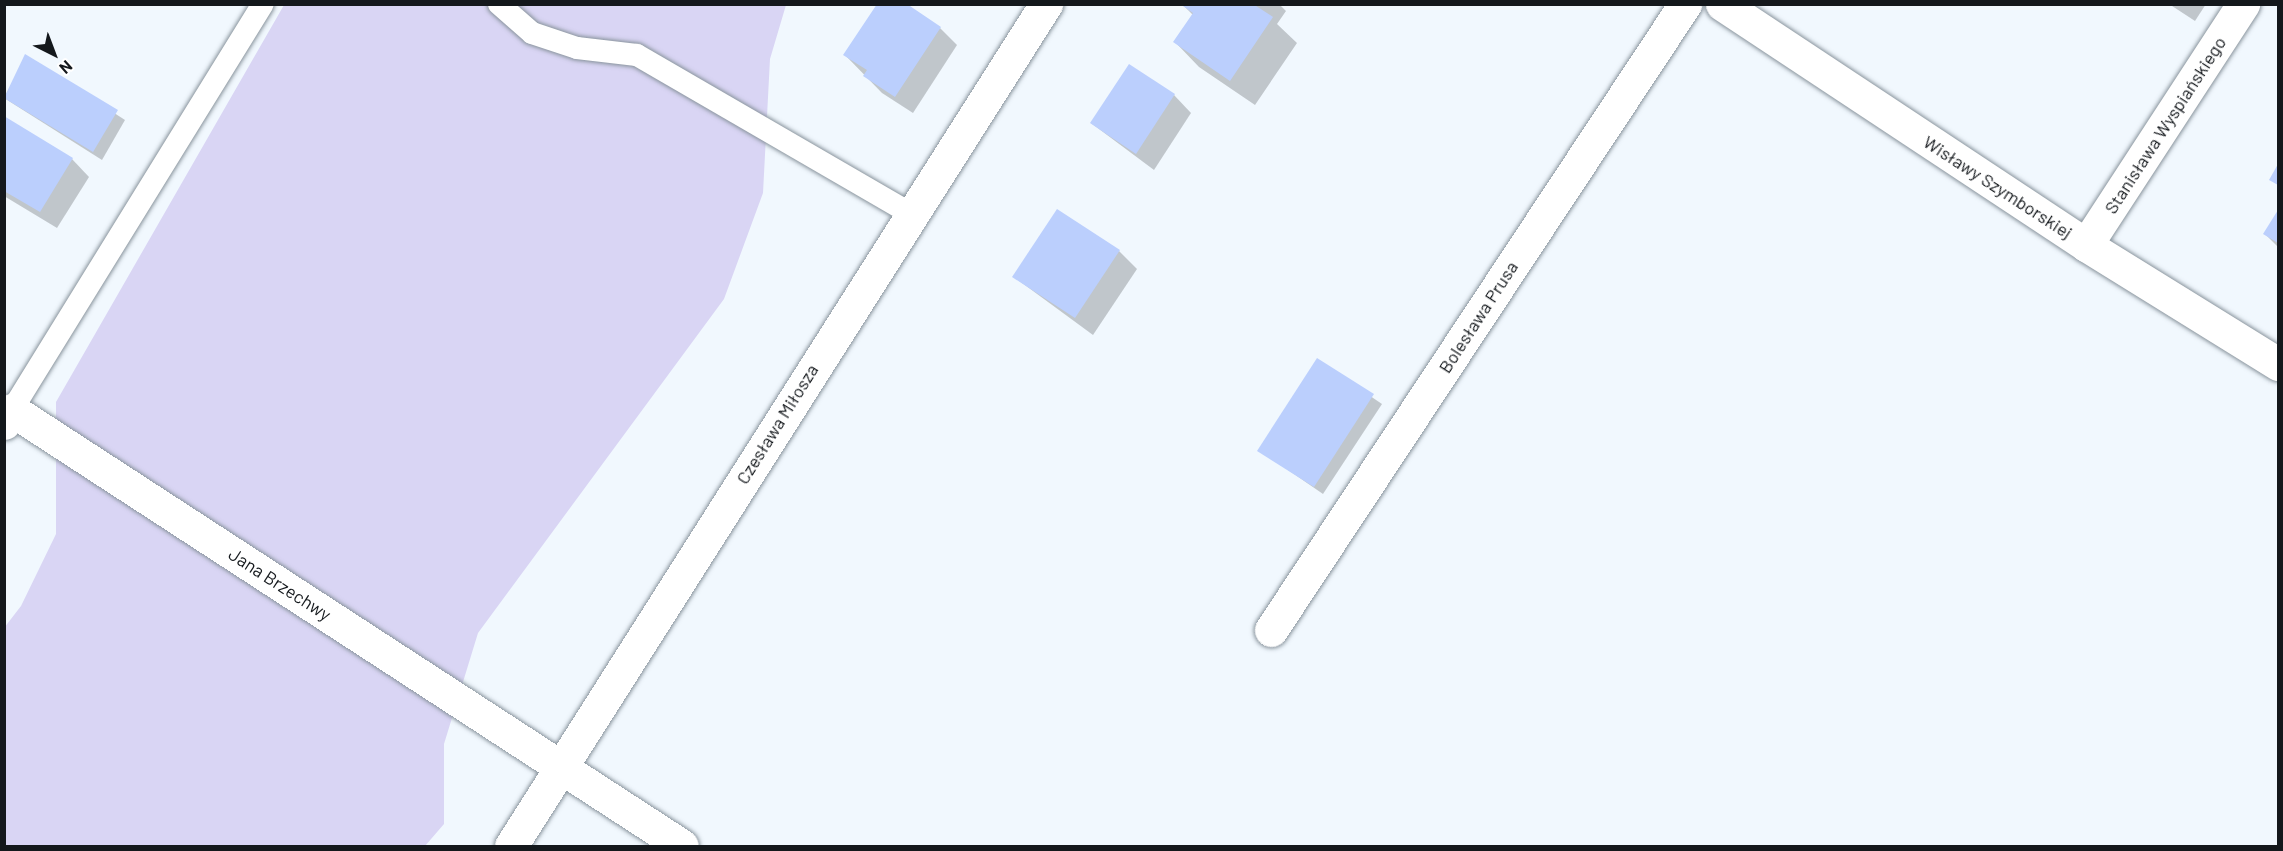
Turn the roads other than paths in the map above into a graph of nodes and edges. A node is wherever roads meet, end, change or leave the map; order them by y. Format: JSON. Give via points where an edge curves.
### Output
{"nodes":[{"id":1,"x":263,"y":4,"type":"edge"},
{"id":2,"x":499,"y":4,"type":"edge"},
{"id":3,"x":1046,"y":4,"type":"edge"},
{"id":4,"x":1685,"y":4,"type":"edge"},
{"id":5,"x":1722,"y":4,"type":"edge"},
{"id":6,"x":2243,"y":4,"type":"edge"},
{"id":7,"x":910,"y":213,"type":"junction"},
{"id":8,"x":2086,"y":245,"type":"junction"},
{"id":9,"x":2278,"y":364,"type":"edge"},
{"id":10,"x":7,"y":413,"type":"edge"},
{"id":11,"x":1271,"y":630,"type":"dead end"},
{"id":12,"x":561,"y":767,"type":"junction"},
{"id":13,"x":511,"y":846,"type":"edge"},
{"id":14,"x":682,"y":846,"type":"edge"}],
"edges":[{"from":1,"to":10,"type":"lane"},
{"from":2,"to":7,"type":"lane","via":[[532,33],[577,48],[637,56]]},
{"from":3,"to":7,"type":"street","name":"Czesława Miłosza"},
{"from":4,"to":11,"type":"street","name":"Bolesława Prusa"},
{"from":5,"to":8,"type":"street","name":"Wisławy Szymborskiej"},
{"from":6,"to":8,"type":"street","name":"Stanisława Wyspiańskiego"},
{"from":7,"to":12,"type":"street","name":"Czesława Miłosza"},
{"from":8,"to":9,"type":"street","name":"Wisławy Szymborskiej"},
{"from":10,"to":12,"type":"street","name":"Jana Brzechwy"},
{"from":12,"to":13,"type":"street","name":"Czesława Miłosza"},
{"from":12,"to":14,"type":"street","name":"Jana Brzechwy"}]}
